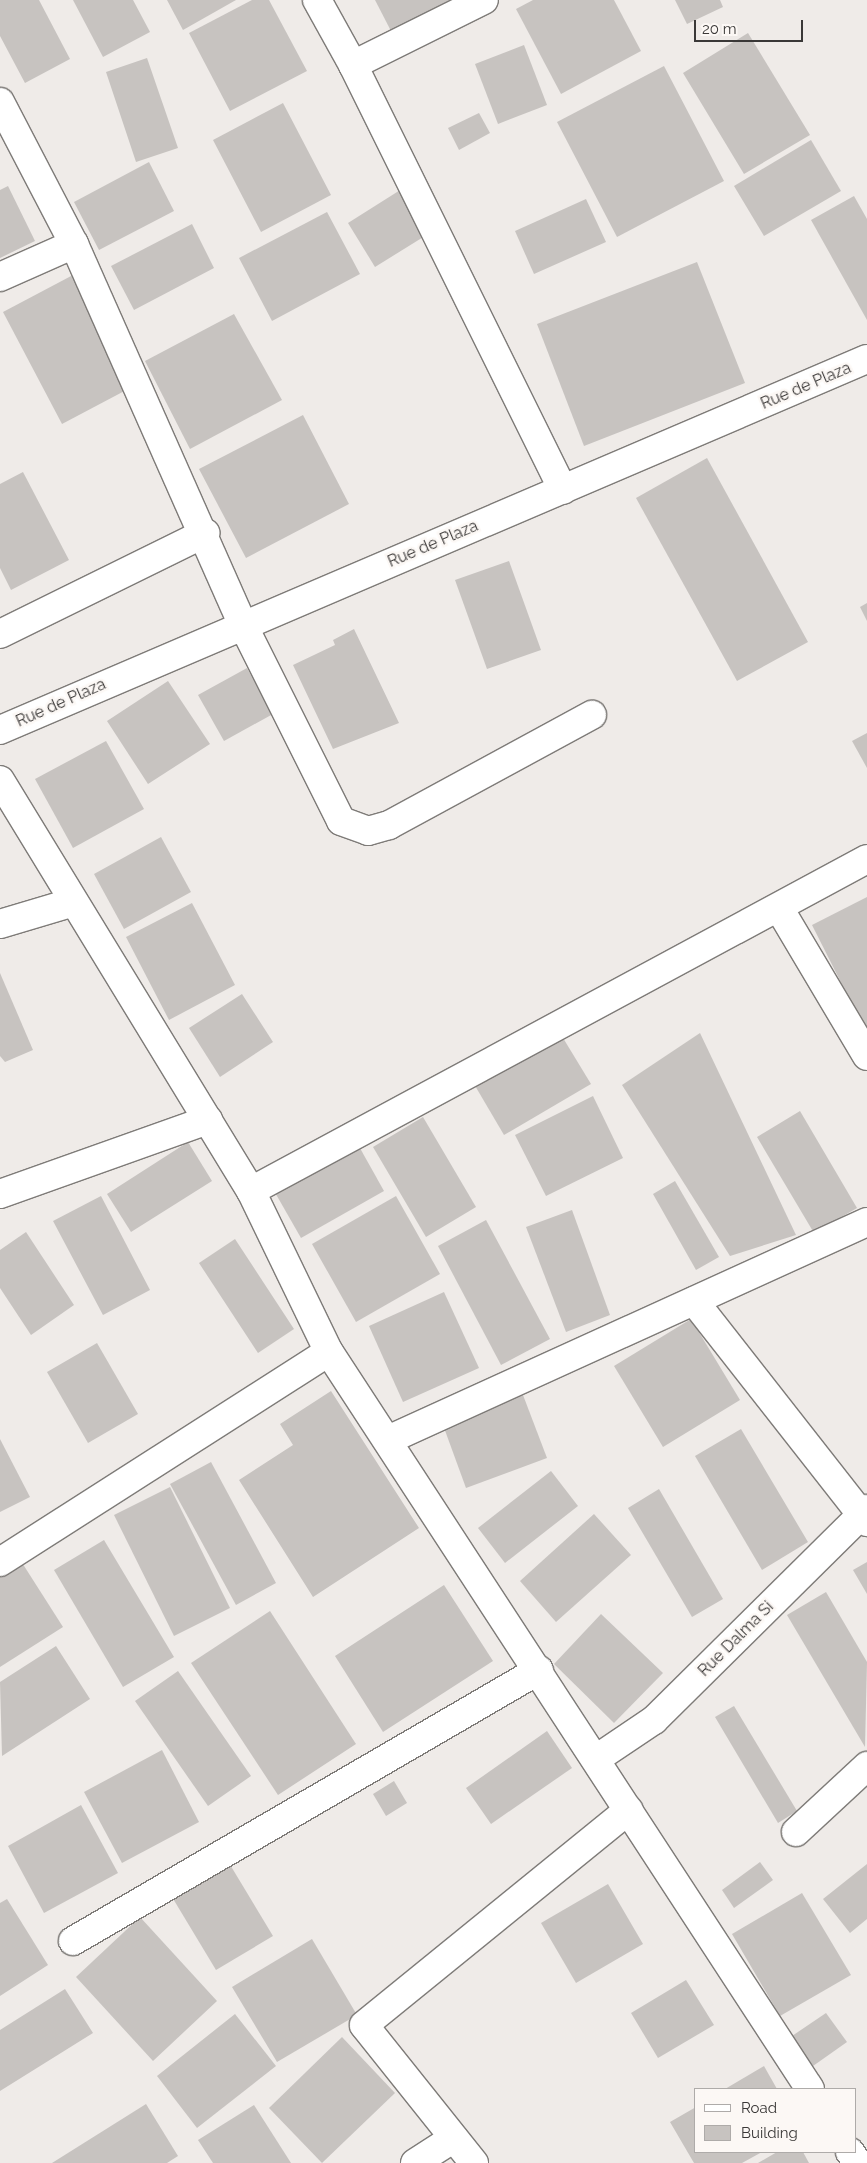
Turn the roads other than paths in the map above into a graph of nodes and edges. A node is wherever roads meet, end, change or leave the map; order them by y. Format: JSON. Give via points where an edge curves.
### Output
{"nodes":[{"id":1,"x":317,"y":0,"type":"edge"},
{"id":2,"x":484,"y":0,"type":"edge"},
{"id":3,"x":353,"y":65,"type":"junction"},
{"id":4,"x":0,"y":102,"type":"edge"},
{"id":5,"x":74,"y":244,"type":"junction"},
{"id":6,"x":0,"y":276,"type":"edge"},
{"id":7,"x":867,"y":359,"type":"edge"},
{"id":8,"x":562,"y":490,"type":"junction"},
{"id":9,"x":204,"y":532,"type":"junction"},
{"id":10,"x":242,"y":623,"type":"junction"},
{"id":11,"x":0,"y":634,"type":"edge"},
{"id":12,"x":592,"y":715,"type":"dead end"},
{"id":13,"x":0,"y":730,"type":"edge"},
{"id":14,"x":0,"y":780,"type":"edge"},
{"id":15,"x":867,"y":859,"type":"edge"},
{"id":16,"x":74,"y":902,"type":"junction"},
{"id":17,"x":779,"y":908,"type":"junction"},
{"id":18,"x":0,"y":924,"type":"edge"},
{"id":19,"x":867,"y":1056,"type":"edge"},
{"id":20,"x":208,"y":1120,"type":"junction"},
{"id":21,"x":251,"y":1191,"type":"junction"},
{"id":22,"x":0,"y":1194,"type":"edge"},
{"id":23,"x":867,"y":1222,"type":"edge"},
{"id":24,"x":694,"y":1301,"type":"junction"},
{"id":25,"x":329,"y":1352,"type":"junction"},
{"id":26,"x":390,"y":1439,"type":"junction"},
{"id":27,"x":865,"y":1515,"type":"edge"},
{"id":28,"x":0,"y":1562,"type":"edge"},
{"id":29,"x":538,"y":1670,"type":"junction"},
{"id":30,"x":596,"y":1759,"type":"junction"},
{"id":31,"x":867,"y":1766,"type":"edge"},
{"id":32,"x":629,"y":1810,"type":"junction"},
{"id":33,"x":796,"y":1832,"type":"dead end"},
{"id":34,"x":73,"y":1941,"type":"dead end"},
{"id":35,"x":809,"y":2088,"type":"edge"},
{"id":36,"x":454,"y":2138,"type":"junction"},
{"id":37,"x":415,"y":2163,"type":"edge"},
{"id":38,"x":474,"y":2163,"type":"edge"}],
"edges":[{"from":1,"to":3,"type":"street"},
{"from":2,"to":3,"type":"street"},
{"from":3,"to":8,"type":"street"},
{"from":4,"to":5,"type":"street"},
{"from":5,"to":6,"type":"street"},
{"from":5,"to":9,"type":"street"},
{"from":7,"to":8,"type":"street","name":"Rue de Plaza"},
{"from":8,"to":10,"type":"street","name":"Rue de Plaza"},
{"from":9,"to":10,"type":"street"},
{"from":9,"to":11,"type":"street"},
{"from":10,"to":12,"type":"street","via":[[323,792],[341,820],[368,831],[389,825]]},
{"from":10,"to":13,"type":"street","name":"Rue de Plaza"},
{"from":14,"to":16,"type":"street"},
{"from":15,"to":17,"type":"street"},
{"from":16,"to":18,"type":"street"},
{"from":16,"to":20,"type":"street"},
{"from":17,"to":19,"type":"street"},
{"from":17,"to":21,"type":"street"},
{"from":20,"to":21,"type":"street"},
{"from":20,"to":22,"type":"street"},
{"from":21,"to":25,"type":"street"},
{"from":23,"to":24,"type":"street"},
{"from":24,"to":26,"type":"street"},
{"from":24,"to":27,"type":"street"},
{"from":25,"to":26,"type":"street"},
{"from":25,"to":28,"type":"street"},
{"from":26,"to":29,"type":"street"},
{"from":27,"to":30,"type":"street","name":"Rue Dalma Si","via":[[654,1720]]},
{"from":29,"to":30,"type":"street"},
{"from":29,"to":34,"type":"street"},
{"from":30,"to":32,"type":"street"},
{"from":31,"to":33,"type":"street"},
{"from":32,"to":35,"type":"street"},
{"from":32,"to":36,"type":"street","via":[[364,2025]]},
{"from":36,"to":37,"type":"street"},
{"from":36,"to":38,"type":"street"}]}
